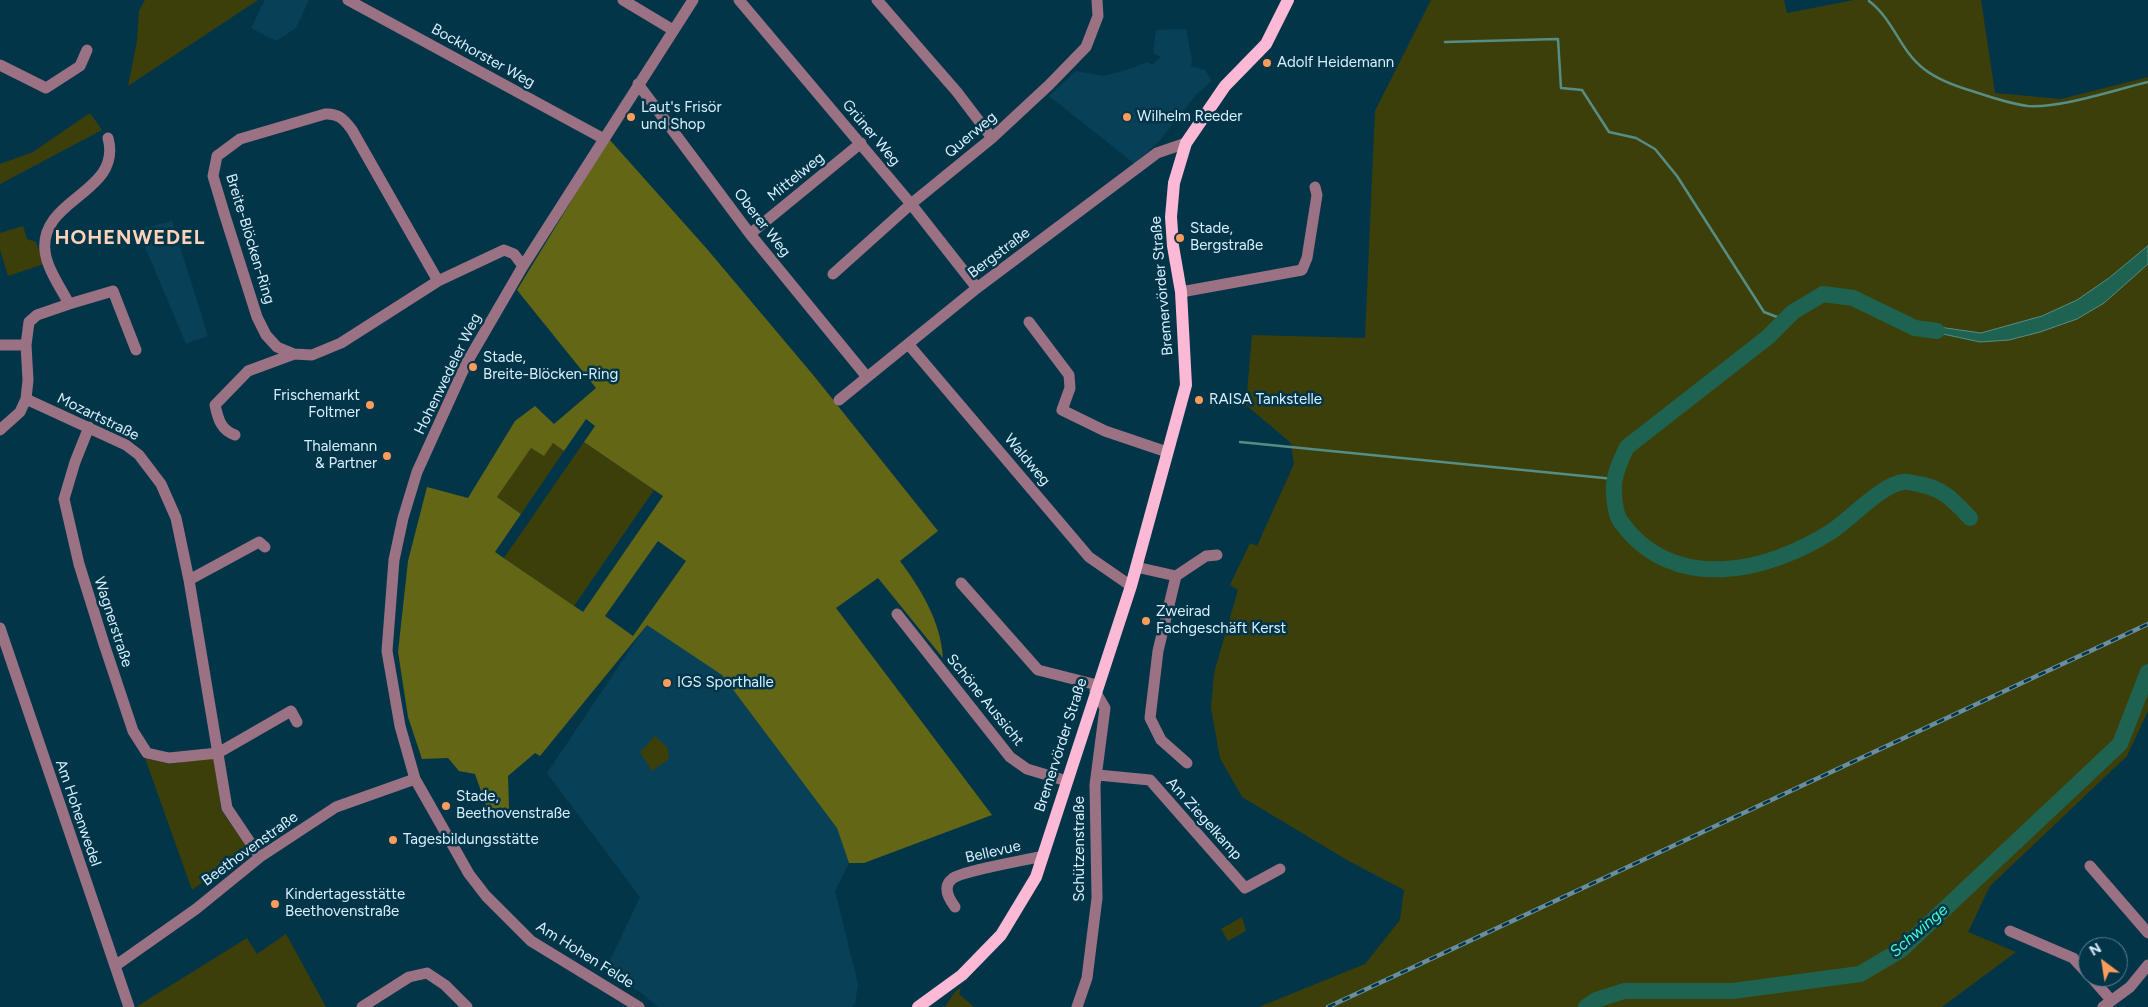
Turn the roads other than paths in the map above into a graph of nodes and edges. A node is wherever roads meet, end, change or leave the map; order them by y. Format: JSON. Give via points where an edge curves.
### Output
{"nodes":[{"id":1,"x":348,"y":0,"type":"edge"},
{"id":2,"x":623,"y":0,"type":"edge"},
{"id":3,"x":693,"y":0,"type":"edge"},
{"id":4,"x":739,"y":0,"type":"edge"},
{"id":5,"x":877,"y":0,"type":"edge"},
{"id":6,"x":1097,"y":0,"type":"edge"},
{"id":7,"x":1288,"y":0,"type":"edge"},
{"id":8,"x":673,"y":30,"type":"junction"},
{"id":9,"x":87,"y":50,"type":"dead end"},
{"id":10,"x":0,"y":65,"type":"edge"},
{"id":11,"x":638,"y":84,"type":"junction"},
{"id":12,"x":108,"y":138,"type":"dead end"},
{"id":13,"x":992,"y":138,"type":"junction"},
{"id":14,"x":604,"y":139,"type":"junction"},
{"id":15,"x":861,"y":143,"type":"junction"},
{"id":16,"x":1186,"y":143,"type":"junction"},
{"id":17,"x":1315,"y":186,"type":"dead end"},
{"id":18,"x":911,"y":204,"type":"junction"},
{"id":19,"x":750,"y":234,"type":"junction"},
{"id":20,"x":523,"y":266,"type":"junction"},
{"id":21,"x":832,"y":274,"type":"dead end"},
{"id":22,"x":438,"y":281,"type":"junction"},
{"id":23,"x":977,"y":288,"type":"junction"},
{"id":24,"x":1181,"y":292,"type":"junction"},
{"id":25,"x":69,"y":304,"type":"junction"},
{"id":26,"x":1029,"y":322,"type":"dead end"},
{"id":27,"x":909,"y":344,"type":"junction"},
{"id":28,"x":0,"y":345,"type":"edge"},
{"id":29,"x":26,"y":345,"type":"junction"},
{"id":30,"x":136,"y":350,"type":"dead end"},
{"id":31,"x":294,"y":354,"type":"junction"},
{"id":32,"x":867,"y":377,"type":"junction"},
{"id":33,"x":26,"y":399,"type":"junction"},
{"id":34,"x":839,"y":400,"type":"dead end"},
{"id":35,"x":89,"y":427,"type":"junction"},
{"id":36,"x":0,"y":430,"type":"edge"},
{"id":37,"x":235,"y":435,"type":"dead end"},
{"id":38,"x":1167,"y":452,"type":"junction"},
{"id":39,"x":265,"y":547,"type":"dead end"},
{"id":40,"x":1217,"y":555,"type":"dead end"},
{"id":41,"x":1136,"y":567,"type":"junction"},
{"id":42,"x":1176,"y":576,"type":"junction"},
{"id":43,"x":189,"y":580,"type":"junction"},
{"id":44,"x":961,"y":583,"type":"dead end"},
{"id":45,"x":1131,"y":586,"type":"junction"},
{"id":46,"x":897,"y":614,"type":"dead end"},
{"id":47,"x":0,"y":628,"type":"edge"},
{"id":48,"x":1096,"y":688,"type":"junction"},
{"id":49,"x":297,"y":722,"type":"dead end"},
{"id":50,"x":218,"y":753,"type":"junction"},
{"id":51,"x":1187,"y":762,"type":"dead end"},
{"id":52,"x":1098,"y":775,"type":"junction"},
{"id":53,"x":415,"y":779,"type":"junction"},
{"id":54,"x":1067,"y":781,"type":"junction"},
{"id":55,"x":1043,"y":856,"type":"junction"},
{"id":56,"x":260,"y":857,"type":"junction"},
{"id":57,"x":2090,"y":866,"type":"dead end"},
{"id":58,"x":1280,"y":869,"type":"dead end"},
{"id":59,"x":955,"y":907,"type":"dead end"},
{"id":60,"x":2010,"y":931,"type":"dead end"},
{"id":61,"x":2148,"y":933,"type":"edge"},
{"id":62,"x":2078,"y":963,"type":"edge"},
{"id":63,"x":2148,"y":965,"type":"edge"},
{"id":64,"x":115,"y":966,"type":"junction"},
{"id":65,"x":2097,"y":987,"type":"edge"},
{"id":66,"x":2107,"y":1003,"type":"edge"},
{"id":67,"x":129,"y":1007,"type":"edge"},
{"id":68,"x":362,"y":1007,"type":"edge"},
{"id":69,"x":467,"y":1007,"type":"edge"},
{"id":70,"x":639,"y":1007,"type":"edge"},
{"id":71,"x":918,"y":1007,"type":"edge"},
{"id":72,"x":1077,"y":1007,"type":"edge"}],
"edges":[{"from":1,"to":14,"type":"street","name":"Bockhorster Weg"},
{"from":2,"to":8,"type":"street"},
{"from":3,"to":8,"type":"street","name":"Hohenwedeler Weg"},
{"from":4,"to":15,"type":"street","name":"Grüner Weg"},
{"from":5,"to":13,"type":"street","via":[[957,92]]},
{"from":6,"to":13,"type":"street","name":"Querweg","via":[[1098,16],[1086,47]]},
{"from":7,"to":16,"type":"main road","name":"Bremervörder Straße","via":[[1266,44],[1225,86]]},
{"from":8,"to":11,"type":"street","name":"Hohenwedeler Weg"},
{"from":9,"to":10,"type":"street","via":[[80,66],[46,88]]},
{"from":11,"to":14,"type":"street","name":"Hohenwedeler Weg"},
{"from":11,"to":19,"type":"street","name":"Oberer Weg"},
{"from":12,"to":25,"type":"street","via":[[112,151],[110,163],[90,189],[62,210],[46,240],[47,260]]},
{"from":13,"to":18,"type":"street","name":"Querweg"},
{"from":14,"to":20,"type":"street","name":"Hohenwedeler Weg"},
{"from":15,"to":18,"type":"street","name":"Grüner Weg"},
{"from":15,"to":19,"type":"street","name":"Mittelweg"},
{"from":16,"to":23,"type":"street","name":"Bergstraße","via":[[1156,153]]},
{"from":16,"to":24,"type":"main road","name":"Bremervörder Straße","via":[[1174,183],[1170,217]]},
{"from":17,"to":24,"type":"street","via":[[1317,195],[1307,258],[1302,270]]},
{"from":18,"to":21,"type":"street","name":"Querweg"},
{"from":18,"to":23,"type":"street","name":"Grüner Weg"},
{"from":19,"to":32,"type":"street","name":"Oberer Weg"},
{"from":20,"to":22,"type":"street","via":[[514,254],[504,250]]},
{"from":20,"to":53,"type":"street","name":"Hohenwedeler Weg","via":[[466,364],[417,472],[394,560],[387,651],[400,726]]},
{"from":22,"to":31,"type":"street","via":[[341,343],[312,355]]},
{"from":22,"to":31,"type":"street","name":"Breite-Blöcken-Ring","via":[[345,120],[335,113],[324,114],[240,139],[217,156],[213,176],[257,317],[277,347]]},
{"from":23,"to":27,"type":"street","name":"Bergstraße"},
{"from":24,"to":38,"type":"main road","name":"Bremervörder Straße","via":[[1186,385]]},
{"from":25,"to":29,"type":"street","via":[[37,315],[29,322]]},
{"from":25,"to":30,"type":"street","via":[[113,291]]},
{"from":26,"to":38,"type":"street","via":[[1069,375],[1070,388],[1062,410],[1105,432]]},
{"from":27,"to":32,"type":"street","name":"Bergstraße"},
{"from":27,"to":45,"type":"street","name":"Waldweg","via":[[1089,556]]},
{"from":28,"to":29,"type":"street"},
{"from":29,"to":33,"type":"street"},
{"from":31,"to":37,"type":"street","via":[[248,372],[214,405],[226,432]]},
{"from":32,"to":34,"type":"street","name":"Bergstraße"},
{"from":33,"to":35,"type":"street","name":"Mozartstraße"},
{"from":33,"to":36,"type":"street","via":[[20,412]]},
{"from":35,"to":43,"type":"street","name":"Mozartstraße","via":[[140,454],[162,484],[176,518]]},
{"from":35,"to":50,"type":"street","name":"Wagnerstraße","via":[[64,499],[79,564],[133,731],[147,753],[169,758]]},
{"from":38,"to":41,"type":"main road","name":"Bremervörder Straße"},
{"from":39,"to":43,"type":"street","via":[[260,542]]},
{"from":40,"to":42,"type":"street","via":[[1206,556]]},
{"from":41,"to":42,"type":"street"},
{"from":41,"to":45,"type":"main road","name":"Bremervörder Straße"},
{"from":42,"to":51,"type":"street","via":[[1158,651],[1150,718],[1161,740]]},
{"from":43,"to":50,"type":"street","name":"Mozartstraße"},
{"from":44,"to":48,"type":"street","via":[[1038,670]]},
{"from":45,"to":48,"type":"main road","name":"Bremervörder Straße"},
{"from":46,"to":54,"type":"street","name":"Schöne Aussicht","via":[[1010,757],[1027,769]]},
{"from":47,"to":64,"type":"street","name":"Am Hohenwedel"},
{"from":48,"to":52,"type":"street","name":"Schützenstraße","via":[[1105,708]]},
{"from":48,"to":54,"type":"main road","name":"Bremervörder Straße"},
{"from":49,"to":50,"type":"street","via":[[292,710]]},
{"from":50,"to":56,"type":"street","name":"Mozartstraße","via":[[227,808]]},
{"from":52,"to":58,"type":"street","name":"Am Ziegelkamp","via":[[1150,780],[1245,888]]},
{"from":52,"to":72,"type":"street","name":"Schützenstraße","via":[[1095,785],[1097,898],[1087,978]]},
{"from":53,"to":56,"type":"street","name":"Beethovenstraße","via":[[336,807]]},
{"from":53,"to":70,"type":"street","name":"Am Hohen Felde","via":[[460,859],[492,902],[531,941]]},
{"from":54,"to":55,"type":"main road","name":"Bremervörder Straße"},
{"from":55,"to":59,"type":"street","name":"Bellevue","via":[[952,879],[947,887]]},
{"from":55,"to":71,"type":"main road","name":"Bremervörder Straße","via":[[1036,877],[1001,936],[962,975]]},
{"from":56,"to":64,"type":"street","name":"Beethovenstraße","via":[[196,909]]},
{"from":57,"to":61,"type":"street"},
{"from":60,"to":62,"type":"street","via":[[2073,958]]},
{"from":63,"to":66,"type":"street","via":[[2130,987]]},
{"from":64,"to":67,"type":"street","name":"Am Hohenwedel"},
{"from":65,"to":66,"type":"street"},
{"from":68,"to":69,"type":"street","via":[[409,977],[427,974],[445,985]]}]}
